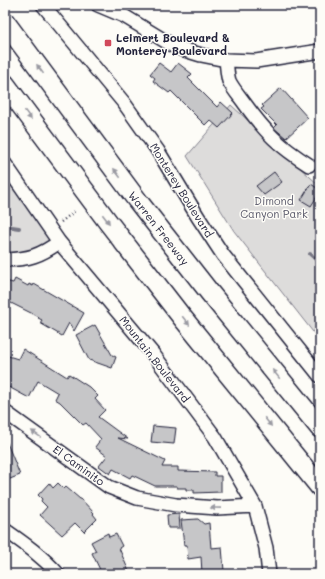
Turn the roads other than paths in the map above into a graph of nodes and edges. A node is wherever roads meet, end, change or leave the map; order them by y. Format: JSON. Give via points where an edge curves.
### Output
{"nodes":[{"id":1,"x":98,"y":5,"type":"edge"},
{"id":2,"x":48,"y":7,"type":"edge"},
{"id":3,"x":5,"y":22,"type":"edge"},
{"id":4,"x":320,"y":51,"type":"edge"},
{"id":5,"x":226,"y":60,"type":"junction"},
{"id":6,"x":5,"y":84,"type":"edge"},
{"id":7,"x":5,"y":164,"type":"edge"},
{"id":8,"x":309,"y":165,"type":"dead end"},
{"id":9,"x":59,"y":242,"type":"junction"},
{"id":10,"x":5,"y":260,"type":"edge"},
{"id":11,"x":320,"y":376,"type":"edge"},
{"id":12,"x":5,"y":412,"type":"edge"},
{"id":13,"x":320,"y":428,"type":"edge"},
{"id":14,"x":320,"y":487,"type":"edge"},
{"id":15,"x":255,"y":506,"type":"junction"},
{"id":16,"x":5,"y":530,"type":"edge"},
{"id":17,"x":58,"y":574,"type":"edge"},
{"id":18,"x":269,"y":574,"type":"edge"}],
"edges":[{"from":1,"to":5,"type":"street","via":[[124,16],[175,47]]},
{"from":2,"to":11,"type":"street","name":"Monterey Boulevard","via":[[124,103],[158,151],[223,255]]},
{"from":13,"to":3,"type":"highway","name":"Warren Freeway","one_way":true,"via":[[137,200]]},
{"from":4,"to":5,"type":"street","via":[[256,61]]},
{"from":5,"to":8,"type":"street","via":[[232,86],[258,122],[281,146]]},
{"from":6,"to":14,"type":"highway","one_way":true,"via":[[113,228]]},
{"from":7,"to":9,"type":"street","name":"Mountain Boulevard"},
{"from":9,"to":10,"type":"street","via":[[45,252],[24,260]]},
{"from":9,"to":15,"type":"street","name":"Mountain Boulevard","via":[[153,354],[215,437]]},
{"from":15,"to":12,"type":"street","name":"El Caminito","one_way":true,"via":[[217,508],[176,505],[137,498],[109,487]]},
{"from":15,"to":18,"type":"street","name":"Mountain Boulevard","via":[[266,548]]},
{"from":16,"to":17,"type":"street","via":[[45,560]]}]}
